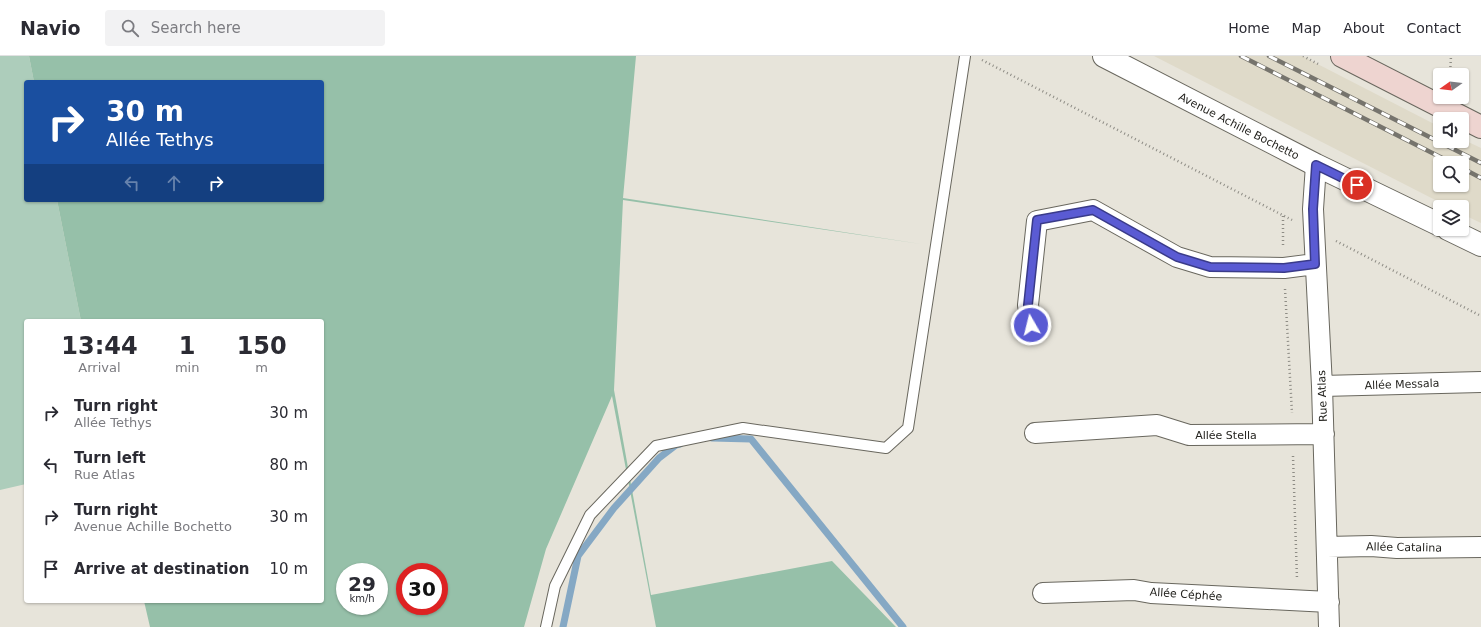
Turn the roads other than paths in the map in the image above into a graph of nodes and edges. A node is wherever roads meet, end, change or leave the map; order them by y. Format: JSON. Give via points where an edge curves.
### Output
{"nodes":[{"id":1,"x":965,"y":56,"type":"edge"},
{"id":2,"x":1104,"y":56,"type":"edge"},
{"id":3,"x":1342,"y":56,"type":"edge"},
{"id":4,"x":1481,"y":127,"type":"edge"},
{"id":5,"x":1316,"y":165,"type":"junction"},
{"id":6,"x":1433,"y":222,"type":"edge"},
{"id":7,"x":1462,"y":236,"type":"edge"},
{"id":8,"x":1481,"y":245,"type":"edge"},
{"id":9,"x":1315,"y":264,"type":"junction"},
{"id":10,"x":1031,"y":325,"type":"dead end"},
{"id":11,"x":1481,"y":382,"type":"edge"},
{"id":12,"x":1322,"y":386,"type":"junction"},
{"id":13,"x":1035,"y":433,"type":"dead end"},
{"id":14,"x":1324,"y":434,"type":"junction"},
{"id":15,"x":1327,"y":547,"type":"junction"},
{"id":16,"x":1481,"y":547,"type":"edge"},
{"id":17,"x":1043,"y":593,"type":"dead end"},
{"id":18,"x":1329,"y":602,"type":"junction"},
{"id":19,"x":546,"y":627,"type":"edge"},
{"id":20,"x":1329,"y":627,"type":"edge"}],
"edges":[{"from":1,"to":19,"type":"lane","via":[[908,428],[886,448],[743,428],[656,446],[590,515],[555,586]]},
{"from":2,"to":5,"type":"street","name":"Avenue Achille Bochetto"},
{"from":3,"to":4,"type":"main road"},
{"from":5,"to":6,"type":"street","name":"Avenue Achille Bochetto"},
{"from":5,"to":9,"type":"street","name":"Rue Atlas","via":[[1313,209]]},
{"from":7,"to":8,"type":"street"},
{"from":9,"to":10,"type":"street","via":[[1284,268],[1210,267],[1177,257],[1093,210],[1037,220],[1028,305]]},
{"from":9,"to":12,"type":"street","name":"Rue Atlas"},
{"from":11,"to":12,"type":"street","name":"Allée Messala"},
{"from":12,"to":14,"type":"street","name":"Rue Atlas"},
{"from":13,"to":14,"type":"street","name":"Allée Stella","via":[[1157,425],[1189,435]]},
{"from":14,"to":15,"type":"street","name":"Rue Atlas"},
{"from":15,"to":16,"type":"street","name":"Allée Catalina"},
{"from":15,"to":18,"type":"street","name":"Rue Atlas"},
{"from":17,"to":18,"type":"street","name":"Allée Céphée","via":[[1134,590],[1151,594]]},
{"from":18,"to":20,"type":"street","name":"Rue Atlas"}]}
